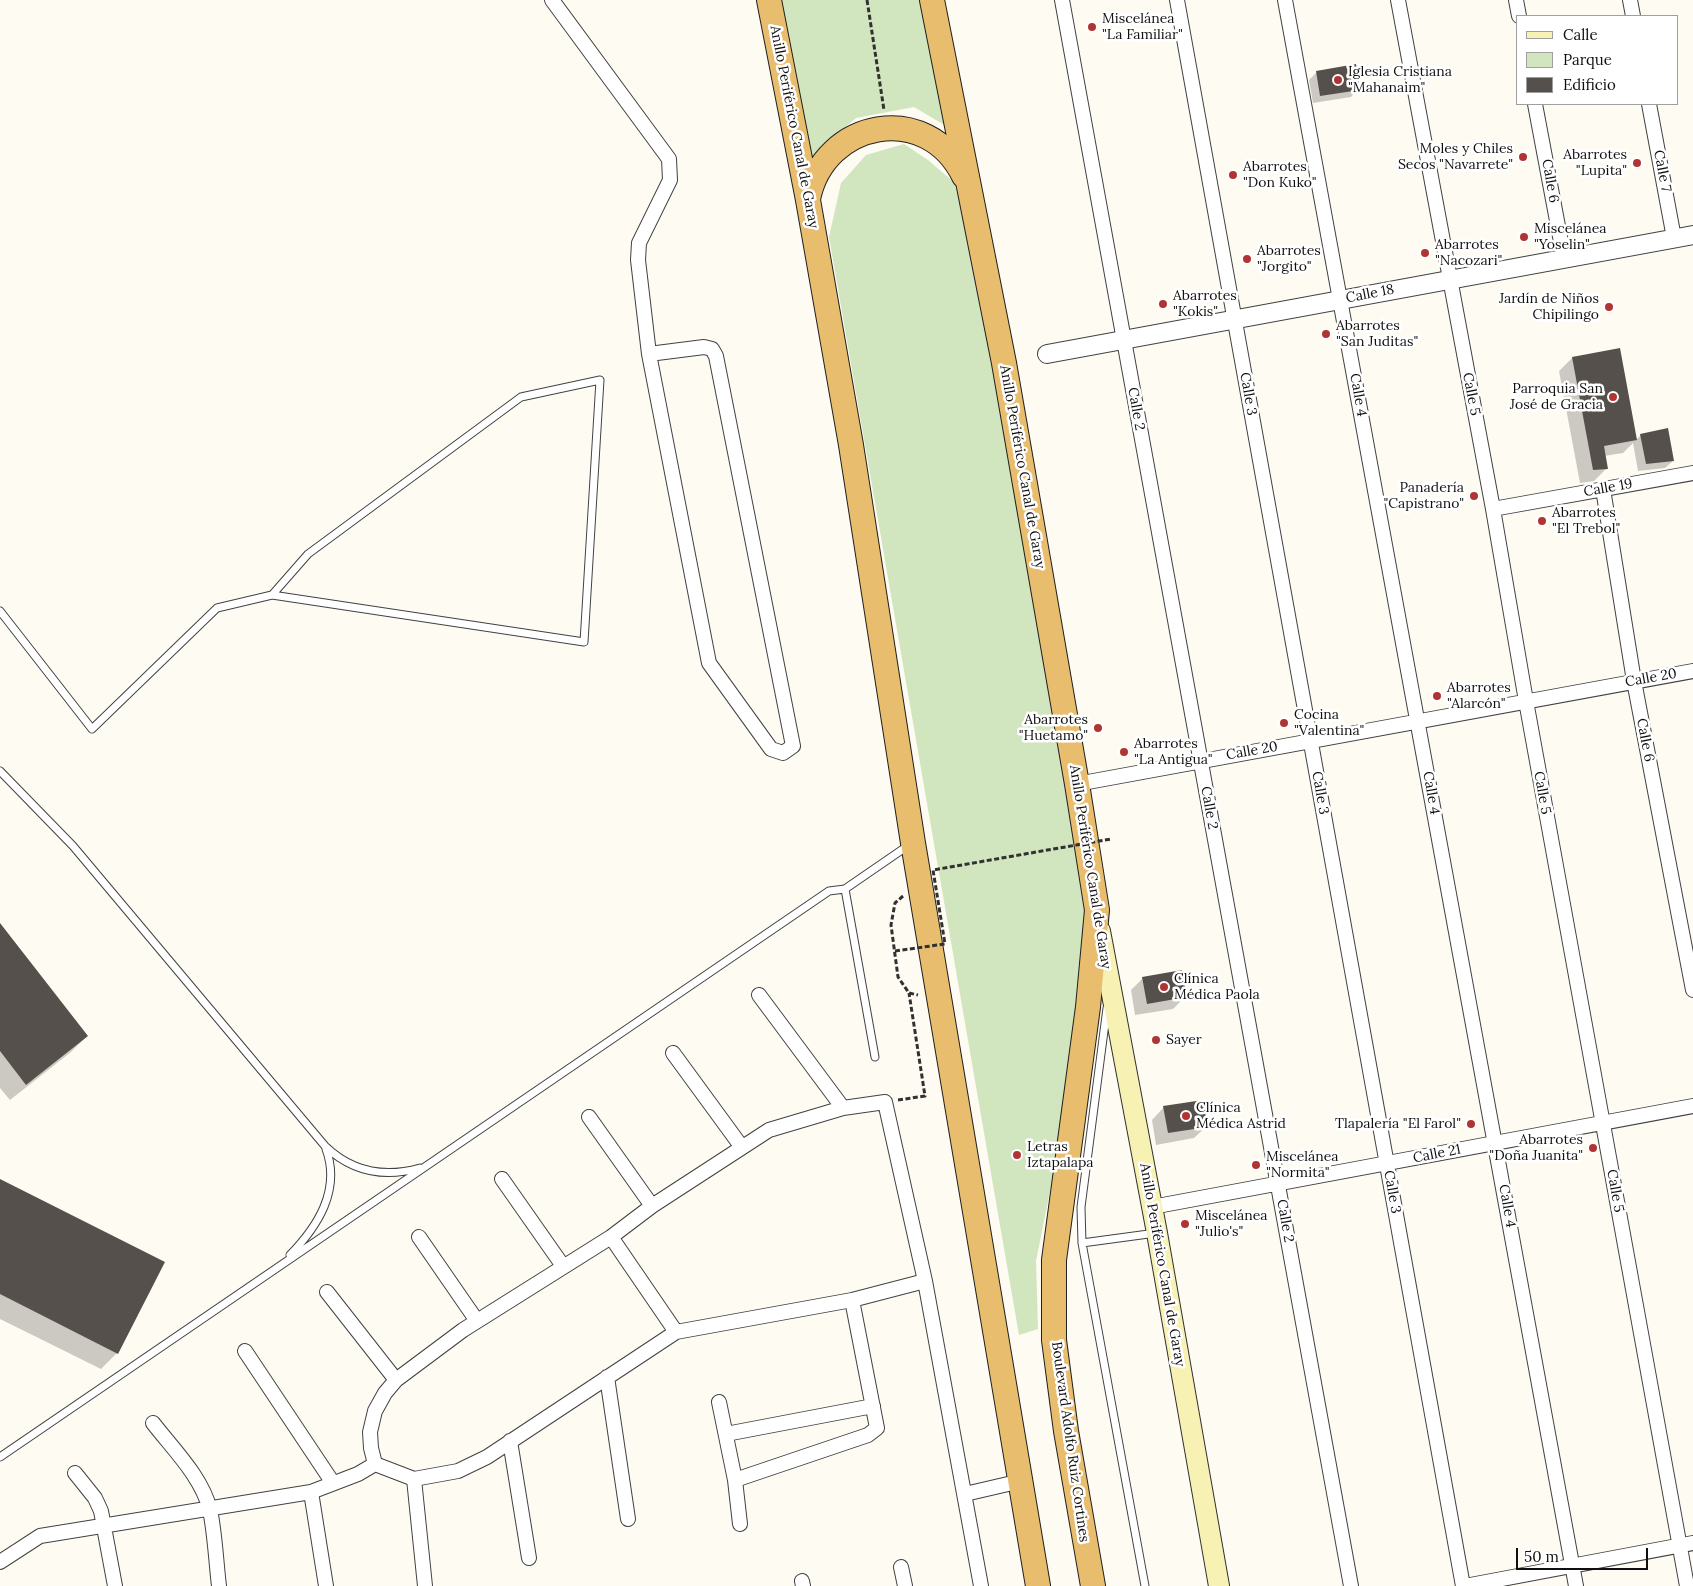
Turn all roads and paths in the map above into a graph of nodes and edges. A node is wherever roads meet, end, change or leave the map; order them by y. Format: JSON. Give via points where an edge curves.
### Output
{"nodes":[{"id":1,"x":552,"y":0,"type":"edge"},
{"id":2,"x":769,"y":0,"type":"edge"},
{"id":3,"x":867,"y":0,"type":"edge"},
{"id":4,"x":932,"y":0,"type":"edge"},
{"id":5,"x":1062,"y":0,"type":"edge"},
{"id":6,"x":1177,"y":0,"type":"edge"},
{"id":7,"x":1285,"y":0,"type":"edge"},
{"id":8,"x":1398,"y":0,"type":"edge"},
{"id":9,"x":1516,"y":0,"type":"edge"},
{"id":10,"x":1630,"y":0,"type":"edge"},
{"id":11,"x":1519,"y":15,"type":"edge"},
{"id":12,"x":1633,"y":15,"type":"edge"},
{"id":13,"x":1535,"y":105,"type":"edge"},
{"id":14,"x":1649,"y":105,"type":"edge"},
{"id":15,"x":886,"y":128,"type":"junction"},
{"id":16,"x":970,"y":194,"type":"junction"},
{"id":17,"x":808,"y":200,"type":"junction"},
{"id":18,"x":1693,"y":235,"type":"edge"},
{"id":19,"x":1674,"y":238,"type":"junction"},
{"id":20,"x":1564,"y":258,"type":"junction"},
{"id":21,"x":1448,"y":280,"type":"junction"},
{"id":22,"x":1340,"y":300,"type":"junction"},
{"id":23,"x":1234,"y":320,"type":"junction"},
{"id":24,"x":1124,"y":340,"type":"junction"},
{"id":25,"x":649,"y":354,"type":"junction"},
{"id":26,"x":1047,"y":354,"type":"dead end"},
{"id":27,"x":1693,"y":473,"type":"edge"},
{"id":28,"x":1603,"y":489,"type":"junction"},
{"id":29,"x":1493,"y":509,"type":"junction"},
{"id":30,"x":272,"y":595,"type":"junction"},
{"id":31,"x":0,"y":611,"type":"edge"},
{"id":32,"x":1693,"y":670,"type":"edge"},
{"id":33,"x":1634,"y":681,"type":"junction"},
{"id":34,"x":1526,"y":701,"type":"junction"},
{"id":35,"x":1418,"y":721,"type":"junction"},
{"id":36,"x":1311,"y":741,"type":"junction"},
{"id":37,"x":1201,"y":761,"type":"junction"},
{"id":38,"x":0,"y":771,"type":"edge"},
{"id":39,"x":1077,"y":784,"type":"junction"},
{"id":40,"x":1111,"y":838,"type":"dead end"},
{"id":41,"x":913,"y":843,"type":"junction"},
{"id":42,"x":845,"y":889,"type":"junction"},
{"id":43,"x":1097,"y":910,"type":"junction"},
{"id":44,"x":891,"y":925,"type":"dead end"},
{"id":45,"x":895,"y":951,"type":"junction"},
{"id":46,"x":898,"y":977,"type":"dead end"},
{"id":47,"x":1109,"y":988,"type":"junction"},
{"id":48,"x":1693,"y":990,"type":"edge"},
{"id":49,"x":909,"y":993,"type":"dead end"},
{"id":50,"x":759,"y":995,"type":"dead end"},
{"id":51,"x":673,"y":1053,"type":"dead end"},
{"id":52,"x":875,"y":1057,"type":"dead end"},
{"id":53,"x":885,"y":1102,"type":"junction"},
{"id":54,"x":1693,"y":1106,"type":"edge"},
{"id":55,"x":844,"y":1108,"type":"junction"},
{"id":56,"x":589,"y":1117,"type":"dead end"},
{"id":57,"x":1602,"y":1123,"type":"junction"},
{"id":58,"x":1495,"y":1143,"type":"junction"},
{"id":59,"x":325,"y":1146,"type":"junction"},
{"id":60,"x":741,"y":1146,"type":"junction"},
{"id":61,"x":432,"y":1163,"type":"junction"},
{"id":62,"x":1386,"y":1163,"type":"junction"},
{"id":63,"x":502,"y":1179,"type":"dead end"},
{"id":64,"x":1278,"y":1184,"type":"junction"},
{"id":65,"x":652,"y":1206,"type":"junction"},
{"id":66,"x":1152,"y":1207,"type":"junction"},
{"id":67,"x":1157,"y":1233,"type":"junction"},
{"id":68,"x":419,"y":1237,"type":"dead end"},
{"id":69,"x":611,"y":1237,"type":"junction"},
{"id":70,"x":1082,"y":1243,"type":"junction"},
{"id":71,"x":280,"y":1266,"type":"junction"},
{"id":72,"x":564,"y":1266,"type":"junction"},
{"id":73,"x":925,"y":1281,"type":"junction"},
{"id":74,"x":327,"y":1292,"type":"dead end"},
{"id":75,"x":852,"y":1300,"type":"junction"},
{"id":76,"x":477,"y":1322,"type":"junction"},
{"id":77,"x":676,"y":1332,"type":"junction"},
{"id":78,"x":245,"y":1351,"type":"dead end"},
{"id":79,"x":607,"y":1377,"type":"junction"},
{"id":80,"x":396,"y":1380,"type":"junction"},
{"id":81,"x":719,"y":1402,"type":"dead end"},
{"id":82,"x":873,"y":1406,"type":"junction"},
{"id":83,"x":153,"y":1423,"type":"dead end"},
{"id":84,"x":726,"y":1434,"type":"junction"},
{"id":85,"x":510,"y":1440,"type":"junction"},
{"id":86,"x":0,"y":1457,"type":"edge"},
{"id":87,"x":375,"y":1464,"type":"junction"},
{"id":88,"x":75,"y":1473,"type":"dead end"},
{"id":89,"x":414,"y":1479,"type":"junction"},
{"id":90,"x":735,"y":1480,"type":"junction"},
{"id":91,"x":1020,"y":1481,"type":"junction"},
{"id":92,"x":333,"y":1483,"type":"junction"},
{"id":93,"x":311,"y":1492,"type":"junction"},
{"id":94,"x":965,"y":1494,"type":"junction"},
{"id":95,"x":210,"y":1509,"type":"junction"},
{"id":96,"x":628,"y":1519,"type":"dead end"},
{"id":97,"x":740,"y":1524,"type":"dead end"},
{"id":98,"x":103,"y":1527,"type":"junction"},
{"id":99,"x":1686,"y":1544,"type":"edge"},
{"id":100,"x":529,"y":1558,"type":"dead end"},
{"id":101,"x":0,"y":1562,"type":"edge"},
{"id":102,"x":1572,"y":1566,"type":"junction"},
{"id":103,"x":901,"y":1567,"type":"dead end"},
{"id":104,"x":115,"y":1586,"type":"edge"},
{"id":105,"x":219,"y":1586,"type":"edge"},
{"id":106,"x":326,"y":1586,"type":"edge"},
{"id":107,"x":425,"y":1586,"type":"edge"},
{"id":108,"x":905,"y":1586,"type":"edge"},
{"id":109,"x":981,"y":1586,"type":"edge"},
{"id":110,"x":1038,"y":1586,"type":"edge"},
{"id":111,"x":1093,"y":1586,"type":"edge"},
{"id":112,"x":1145,"y":1586,"type":"edge"},
{"id":113,"x":1219,"y":1586,"type":"edge"},
{"id":114,"x":1351,"y":1586,"type":"edge"},
{"id":115,"x":1464,"y":1586,"type":"edge"},
{"id":116,"x":1576,"y":1586,"type":"edge"},
{"id":117,"x":1687,"y":1586,"type":"edge"}],
"edges":[{"from":1,"to":25,"type":"street","via":[[665,153],[671,166],[670,180],[639,243],[638,260]]},
{"from":2,"to":17,"type":"highway","name":"Anillo Periférico Canal de Garay"},
{"from":3,"to":15,"type":"path"},
{"from":4,"to":16,"type":"highway","name":"Anillo Periférico Canal de Garay"},
{"from":5,"to":24,"type":"street","name":"Calle 2"},
{"from":6,"to":23,"type":"street","name":"Calle 3"},
{"from":7,"to":22,"type":"street","name":"Calle 4"},
{"from":8,"to":21,"type":"street","name":"Calle 5"},
{"from":9,"to":11,"type":"street"},
{"from":10,"to":12,"type":"street"},
{"from":13,"to":20,"type":"street","name":"Calle 6"},
{"from":14,"to":19,"type":"street","name":"Calle 7"},
{"from":15,"to":16,"type":"highway","via":[[915,132],[940,145],[960,167]]},
{"from":15,"to":17,"type":"highway","via":[[858,134],[834,150],[816,173]]},
{"from":16,"to":39,"type":"highway","name":"Anillo Periférico Canal de Garay","via":[[1004,363]]},
{"from":17,"to":41,"type":"highway","name":"Anillo Periférico Canal de Garay","via":[[851,445]]},
{"from":18,"to":19,"type":"street","name":"Calle 18"},
{"from":19,"to":20,"type":"street","name":"Calle 18"},
{"from":20,"to":21,"type":"street","name":"Calle 18"},
{"from":21,"to":22,"type":"street","name":"Calle 18"},
{"from":21,"to":29,"type":"street","name":"Calle 5"},
{"from":22,"to":23,"type":"street","name":"Calle 18"},
{"from":22,"to":35,"type":"street","name":"Calle 4"},
{"from":23,"to":24,"type":"street","name":"Calle 18"},
{"from":23,"to":36,"type":"street","name":"Calle 3"},
{"from":24,"to":26,"type":"street","name":"Calle 18"},
{"from":24,"to":37,"type":"street","name":"Calle 2"},
{"from":25,"to":25,"type":"street","via":[[709,663],[771,749],[783,753],[793,746],[716,356],[712,349],[704,347]]},
{"from":27,"to":28,"type":"street","name":"Calle 19"},
{"from":28,"to":29,"type":"street","name":"Calle 19"},
{"from":28,"to":33,"type":"street","name":"Calle 6"},
{"from":29,"to":34,"type":"street","name":"Calle 5"},
{"from":30,"to":30,"type":"lane","via":[[584,642],[600,380],[522,397],[308,554]]},
{"from":30,"to":31,"type":"lane","via":[[217,608],[92,729]]},
{"from":32,"to":33,"type":"street","name":"Calle 20"},
{"from":33,"to":34,"type":"street","name":"Calle 20"},
{"from":33,"to":48,"type":"street","name":"Calle 6"},
{"from":34,"to":35,"type":"street","name":"Calle 20"},
{"from":34,"to":57,"type":"street","name":"Calle 5"},
{"from":35,"to":36,"type":"street","name":"Calle 20"},
{"from":35,"to":58,"type":"street","name":"Calle 4"},
{"from":36,"to":37,"type":"street","name":"Calle 20"},
{"from":36,"to":62,"type":"street","name":"Calle 3"},
{"from":37,"to":39,"type":"street","name":"Calle 20"},
{"from":37,"to":64,"type":"street","name":"Calle 2"},
{"from":38,"to":59,"type":"lane","via":[[73,846]]},
{"from":39,"to":43,"type":"highway","name":"Anillo Periférico Canal de Garay"},
{"from":40,"to":45,"type":"path","bridge":true,"via":[[934,870],[945,944]]},
{"from":41,"to":42,"type":"lane"},
{"from":41,"to":91,"type":"highway","name":"Anillo Periférico Canal de Garay"},
{"from":42,"to":52,"type":"lane"},
{"from":42,"to":61,"type":"lane","via":[[830,891]]},
{"from":43,"to":47,"type":"main road","name":"Anillo Periférico Canal de Garay"},
{"from":43,"to":111,"type":"highway","name":"Boulevard Adolfo Ruiz Cortines","via":[[1088,1007],[1054,1260],[1054,1340]]},
{"from":44,"to":45,"type":"path"},
{"from":45,"to":46,"type":"path"},
{"from":47,"to":66,"type":"main road","name":"Anillo Periférico Canal de Garay"},
{"from":47,"to":70,"type":"lane","via":[[1081,1207]]},
{"from":49,"to":53,"type":"path","via":[[925,1096]]},
{"from":50,"to":55,"type":"street"},
{"from":51,"to":60,"type":"street"},
{"from":53,"to":55,"type":"street"},
{"from":53,"to":73,"type":"street"},
{"from":54,"to":57,"type":"street","name":"Calle 21"},
{"from":55,"to":60,"type":"street","via":[[769,1130]]},
{"from":56,"to":65,"type":"street"},
{"from":57,"to":58,"type":"street","name":"Calle 21"},
{"from":57,"to":99,"type":"street","name":"Calle 5"},
{"from":58,"to":62,"type":"street","name":"Calle 21"},
{"from":58,"to":102,"type":"street","name":"Calle 4"},
{"from":59,"to":61,"type":"lane","via":[[343,1161],[373,1172],[405,1172]]},
{"from":59,"to":71,"type":"lane","via":[[331,1174],[325,1207],[312,1231]]},
{"from":60,"to":65,"type":"street"},
{"from":61,"to":71,"type":"lane"},
{"from":62,"to":64,"type":"street","name":"Calle 21"},
{"from":62,"to":115,"type":"street","name":"Calle 3"},
{"from":63,"to":72,"type":"street"},
{"from":64,"to":66,"type":"street","name":"Calle 21"},
{"from":64,"to":114,"type":"street","name":"Calle 2"},
{"from":65,"to":69,"type":"street"},
{"from":66,"to":67,"type":"main road","name":"Anillo Periférico Canal de Garay"},
{"from":67,"to":70,"type":"lane"},
{"from":67,"to":113,"type":"main road","name":"Anillo Periférico Canal de Garay"},
{"from":68,"to":76,"type":"street"},
{"from":69,"to":72,"type":"street"},
{"from":69,"to":77,"type":"street"},
{"from":70,"to":112,"type":"lane"},
{"from":71,"to":86,"type":"lane"},
{"from":72,"to":76,"type":"street"},
{"from":73,"to":75,"type":"street"},
{"from":73,"to":94,"type":"street"},
{"from":74,"to":80,"type":"street"},
{"from":75,"to":77,"type":"street"},
{"from":75,"to":82,"type":"street"},
{"from":76,"to":80,"type":"street"},
{"from":77,"to":79,"type":"street"},
{"from":78,"to":92,"type":"street"},
{"from":79,"to":85,"type":"street"},
{"from":79,"to":96,"type":"street"},
{"from":80,"to":87,"type":"street","via":[[376,1411],[370,1432]]},
{"from":81,"to":84,"type":"street"},
{"from":82,"to":84,"type":"street"},
{"from":82,"to":90,"type":"street","via":[[877,1428],[868,1435]]},
{"from":83,"to":95,"type":"street","via":[[188,1467]]},
{"from":84,"to":90,"type":"street"},
{"from":85,"to":89,"type":"street","via":[[487,1457],[458,1471]]},
{"from":85,"to":100,"type":"street"},
{"from":87,"to":89,"type":"street"},
{"from":87,"to":92,"type":"street"},
{"from":88,"to":98,"type":"street","via":[[95,1498]]},
{"from":89,"to":107,"type":"street"},
{"from":90,"to":97,"type":"street"},
{"from":91,"to":94,"type":"street"},
{"from":91,"to":110,"type":"highway","name":"Anillo Periférico Canal de Garay"},
{"from":92,"to":93,"type":"street"},
{"from":93,"to":95,"type":"street"},
{"from":93,"to":106,"type":"street"},
{"from":94,"to":109,"type":"street"},
{"from":95,"to":98,"type":"street"},
{"from":95,"to":105,"type":"street"},
{"from":98,"to":101,"type":"street","via":[[40,1536]]},
{"from":98,"to":104,"type":"street"},
{"from":99,"to":102,"type":"street"},
{"from":99,"to":117,"type":"street","name":"Calle 5"},
{"from":102,"to":115,"type":"street"},
{"from":102,"to":116,"type":"street","name":"Calle 4"},
{"from":103,"to":108,"type":"street"}]}
